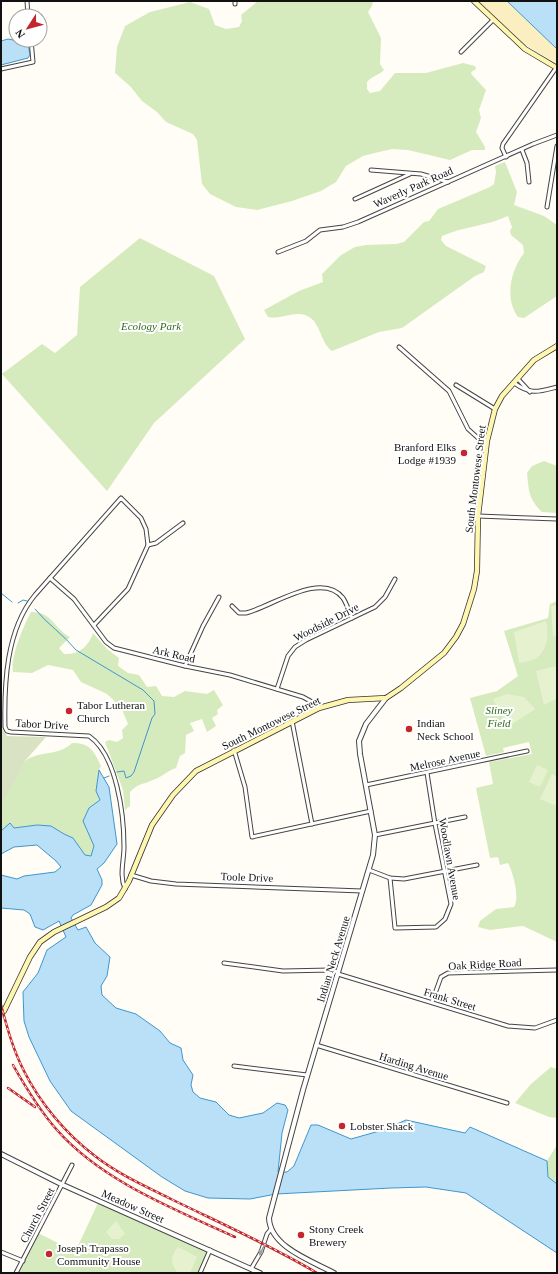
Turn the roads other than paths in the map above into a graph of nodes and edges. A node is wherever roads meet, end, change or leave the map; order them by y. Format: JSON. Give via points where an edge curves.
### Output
{"nodes":[{"id":1,"x":474,"y":1,"type":"edge"},
{"id":2,"x":492,"y":20,"type":"junction"},
{"id":3,"x":32,"y":48,"type":"edge"},
{"id":4,"x":462,"y":52,"type":"dead end"},
{"id":5,"x":556,"y":68,"type":"edge"},
{"id":6,"x":1,"y":69,"type":"edge"},
{"id":7,"x":557,"y":136,"type":"edge"},
{"id":8,"x":557,"y":146,"type":"edge"},
{"id":9,"x":522,"y":150,"type":"junction"},
{"id":10,"x":506,"y":157,"type":"junction"},
{"id":11,"x":371,"y":170,"type":"dead end"},
{"id":12,"x":411,"y":174,"type":"junction"},
{"id":13,"x":448,"y":182,"type":"junction"},
{"id":14,"x":529,"y":182,"type":"dead end"},
{"id":15,"x":355,"y":199,"type":"dead end"},
{"id":16,"x":547,"y":207,"type":"dead end"},
{"id":17,"x":278,"y":252,"type":"dead end"},
{"id":18,"x":557,"y":346,"type":"edge"},
{"id":19,"x":399,"y":347,"type":"dead end"},
{"id":20,"x":516,"y":381,"type":"junction"},
{"id":21,"x":456,"y":385,"type":"dead end"},
{"id":22,"x":557,"y":387,"type":"edge"},
{"id":23,"x":495,"y":409,"type":"junction"},
{"id":24,"x":488,"y":441,"type":"junction"},
{"id":25,"x":478,"y":516,"type":"junction"},
{"id":26,"x":557,"y":519,"type":"edge"},
{"id":27,"x":183,"y":522,"type":"dead end"},
{"id":28,"x":148,"y":545,"type":"junction"},
{"id":29,"x":50,"y":578,"type":"junction"},
{"id":30,"x":395,"y":578,"type":"dead end"},
{"id":31,"x":219,"y":597,"type":"dead end"},
{"id":32,"x":232,"y":606,"type":"dead end"},
{"id":33,"x":352,"y":618,"type":"junction"},
{"id":34,"x":94,"y":625,"type":"junction"},
{"id":35,"x":185,"y":666,"type":"junction"},
{"id":36,"x":277,"y":688,"type":"junction"},
{"id":37,"x":386,"y":698,"type":"junction"},
{"id":38,"x":319,"y":708,"type":"junction"},
{"id":39,"x":292,"y":721,"type":"junction"},
{"id":40,"x":234,"y":750,"type":"junction"},
{"id":41,"x":527,"y":751,"type":"dead end"},
{"id":42,"x":427,"y":773,"type":"junction"},
{"id":43,"x":366,"y":785,"type":"junction"},
{"id":44,"x":371,"y":811,"type":"junction"},
{"id":45,"x":465,"y":817,"type":"dead end"},
{"id":46,"x":312,"y":824,"type":"junction"},
{"id":47,"x":435,"y":824,"type":"junction"},
{"id":48,"x":374,"y":835,"type":"junction"},
{"id":49,"x":477,"y":865,"type":"dead end"},
{"id":50,"x":369,"y":870,"type":"junction"},
{"id":51,"x":444,"y":872,"type":"junction"},
{"id":52,"x":131,"y":875,"type":"junction"},
{"id":53,"x":390,"y":878,"type":"junction"},
{"id":54,"x":125,"y":889,"type":"junction"},
{"id":55,"x":362,"y":891,"type":"junction"},
{"id":56,"x":224,"y":963,"type":"dead end"},
{"id":57,"x":557,"y":970,"type":"edge"},
{"id":58,"x":338,"y":973,"type":"junction"},
{"id":59,"x":432,"y":1002,"type":"junction"},
{"id":60,"x":4,"y":1011,"type":"dead end"},
{"id":61,"x":557,"y":1020,"type":"edge"},
{"id":62,"x":316,"y":1045,"type":"junction"},
{"id":63,"x":234,"y":1066,"type":"dead end"},
{"id":64,"x":307,"y":1075,"type":"junction"},
{"id":65,"x":507,"y":1103,"type":"dead end"},
{"id":66,"x":1,"y":1154,"type":"edge"},
{"id":67,"x":72,"y":1165,"type":"dead end"},
{"id":68,"x":63,"y":1185,"type":"junction"},
{"id":69,"x":271,"y":1230,"type":"junction"},
{"id":70,"x":210,"y":1250,"type":"junction"},
{"id":71,"x":1,"y":1252,"type":"edge"},
{"id":72,"x":23,"y":1261,"type":"junction"},
{"id":73,"x":251,"y":1269,"type":"junction"},
{"id":74,"x":16,"y":1273,"type":"edge"},
{"id":75,"x":200,"y":1273,"type":"edge"},
{"id":76,"x":260,"y":1273,"type":"edge"},
{"id":77,"x":334,"y":1273,"type":"edge"}],
"edges":[{"from":1,"to":2,"type":"main road"},
{"from":2,"to":4,"type":"street"},
{"from":2,"to":5,"type":"main road","via":[[525,49]]},
{"from":3,"to":6,"type":"street","via":[[33,62]]},
{"from":5,"to":10,"type":"street","via":[[503,144]]},
{"from":7,"to":9,"type":"street","name":"Waverly Park Road"},
{"from":8,"to":16,"type":"street"},
{"from":9,"to":10,"type":"street","name":"Waverly Park Road"},
{"from":9,"to":14,"type":"street","via":[[527,163]]},
{"from":10,"to":13,"type":"street","name":"Waverly Park Road"},
{"from":11,"to":12,"type":"street"},
{"from":12,"to":13,"type":"street","via":[[421,174]]},
{"from":12,"to":15,"type":"street"},
{"from":13,"to":17,"type":"street","name":"Waverly Park Road","via":[[358,222],[320,230],[306,242]]},
{"from":18,"to":20,"type":"main road","name":"South Montowese Street","via":[[534,360]]},
{"from":19,"to":24,"type":"street","via":[[449,391],[468,429],[478,438]]},
{"from":20,"to":22,"type":"street","via":[[530,392]]},
{"from":20,"to":23,"type":"main road","name":"South Montowese Street","via":[[502,396]]},
{"from":21,"to":23,"type":"street"},
{"from":23,"to":24,"type":"main road","name":"South Montowese Street"},
{"from":24,"to":25,"type":"main road","name":"South Montowese Street"},
{"from":25,"to":26,"type":"street"},
{"from":25,"to":37,"type":"main road","name":"South Montowese Street","via":[[477,571],[474,589],[458,634],[444,653]]},
{"from":27,"to":28,"type":"street","via":[[156,543]]},
{"from":28,"to":29,"type":"street","name":"Tabor Drive","via":[[146,529],[141,518],[121,498]]},
{"from":28,"to":34,"type":"street","via":[[128,589]]},
{"from":29,"to":34,"type":"street","name":"Ark Road","via":[[74,599]]},
{"from":29,"to":54,"type":"street","name":"Tabor Drive","via":[[31,599],[10,649],[4,703],[5,727],[11,732],[89,736],[98,742],[118,790],[124,847],[121,875]]},
{"from":30,"to":33,"type":"street","name":"Woodside Drive","via":[[382,601]]},
{"from":31,"to":35,"type":"street"},
{"from":32,"to":33,"type":"street","via":[[239,613],[247,613],[306,590],[323,587],[333,590],[341,597]]},
{"from":33,"to":36,"type":"street","name":"Woodside Drive","via":[[295,647],[288,656]]},
{"from":34,"to":35,"type":"street","name":"Ark Road","via":[[106,642],[114,648]]},
{"from":35,"to":36,"type":"street","name":"Ark Road","via":[[230,674]]},
{"from":36,"to":38,"type":"street","name":"Ark Road","via":[[309,700]]},
{"from":37,"to":38,"type":"main road","name":"South Montowese Street","via":[[348,700]]},
{"from":37,"to":43,"type":"street","name":"Indian Neck Avenue","via":[[366,724],[359,741]]},
{"from":38,"to":39,"type":"main road","name":"South Montowese Street"},
{"from":39,"to":40,"type":"main road","name":"South Montowese Street"},
{"from":39,"to":46,"type":"street"},
{"from":40,"to":46,"type":"street","via":[[245,786],[252,837]]},
{"from":40,"to":52,"type":"main road","name":"South Montowese Street","via":[[196,771],[176,792],[148,831]]},
{"from":41,"to":42,"type":"street","name":"Melrose Avenue"},
{"from":42,"to":43,"type":"street","name":"Melrose Avenue"},
{"from":42,"to":47,"type":"street","name":"Woodlawn Avenue"},
{"from":43,"to":44,"type":"street","name":"Indian Neck Avenue"},
{"from":44,"to":46,"type":"street"},
{"from":44,"to":48,"type":"street","name":"Indian Neck Avenue"},
{"from":45,"to":47,"type":"street"},
{"from":47,"to":48,"type":"street"},
{"from":47,"to":51,"type":"street","name":"Woodlawn Avenue"},
{"from":48,"to":50,"type":"street","name":"Indian Neck Avenue"},
{"from":49,"to":51,"type":"street"},
{"from":50,"to":53,"type":"street"},
{"from":50,"to":55,"type":"street","name":"Indian Neck Avenue"},
{"from":51,"to":53,"type":"street","via":[[404,880]]},
{"from":51,"to":53,"type":"street","name":"Woodlawn Avenue","via":[[451,904],[445,919],[436,927],[394,928]]},
{"from":52,"to":54,"type":"main road","name":"South Montowese Street"},
{"from":52,"to":55,"type":"street","name":"Toole Drive","via":[[176,884]]},
{"from":54,"to":60,"type":"main road","name":"South Montowese Street","via":[[110,905],[60,929],[40,942],[32,952]]},
{"from":55,"to":58,"type":"street","name":"Indian Neck Avenue"},
{"from":56,"to":58,"type":"street","name":"Frank Street","via":[[283,970],[331,970]]},
{"from":57,"to":59,"type":"street","name":"Oak Ridge Road","via":[[448,973],[441,977]]},
{"from":58,"to":59,"type":"street","name":"Frank Street"},
{"from":58,"to":62,"type":"street","name":"Indian Neck Avenue"},
{"from":59,"to":61,"type":"street","name":"Frank Street","via":[[517,1028],[535,1028]]},
{"from":62,"to":64,"type":"street","name":"Indian Neck Avenue"},
{"from":62,"to":65,"type":"street","name":"Harding Avenue"},
{"from":63,"to":64,"type":"street"},
{"from":64,"to":69,"type":"street","name":"Indian Neck Avenue","via":[[269,1218]]},
{"from":66,"to":68,"type":"street","name":"Meadow Street"},
{"from":67,"to":68,"type":"street","name":"Church Street"},
{"from":68,"to":70,"type":"street","name":"Meadow Street"},
{"from":68,"to":72,"type":"street","name":"Church Street"},
{"from":69,"to":73,"type":"street","name":"Indian Neck Avenue","one_way":true},
{"from":69,"to":77,"type":"street","via":[[286,1247]]},
{"from":70,"to":73,"type":"street","name":"Meadow Street"},
{"from":70,"to":75,"type":"street"},
{"from":71,"to":72,"type":"street"},
{"from":72,"to":74,"type":"street","name":"Church Street"},
{"from":73,"to":76,"type":"street","name":"Meadow Street"}]}
